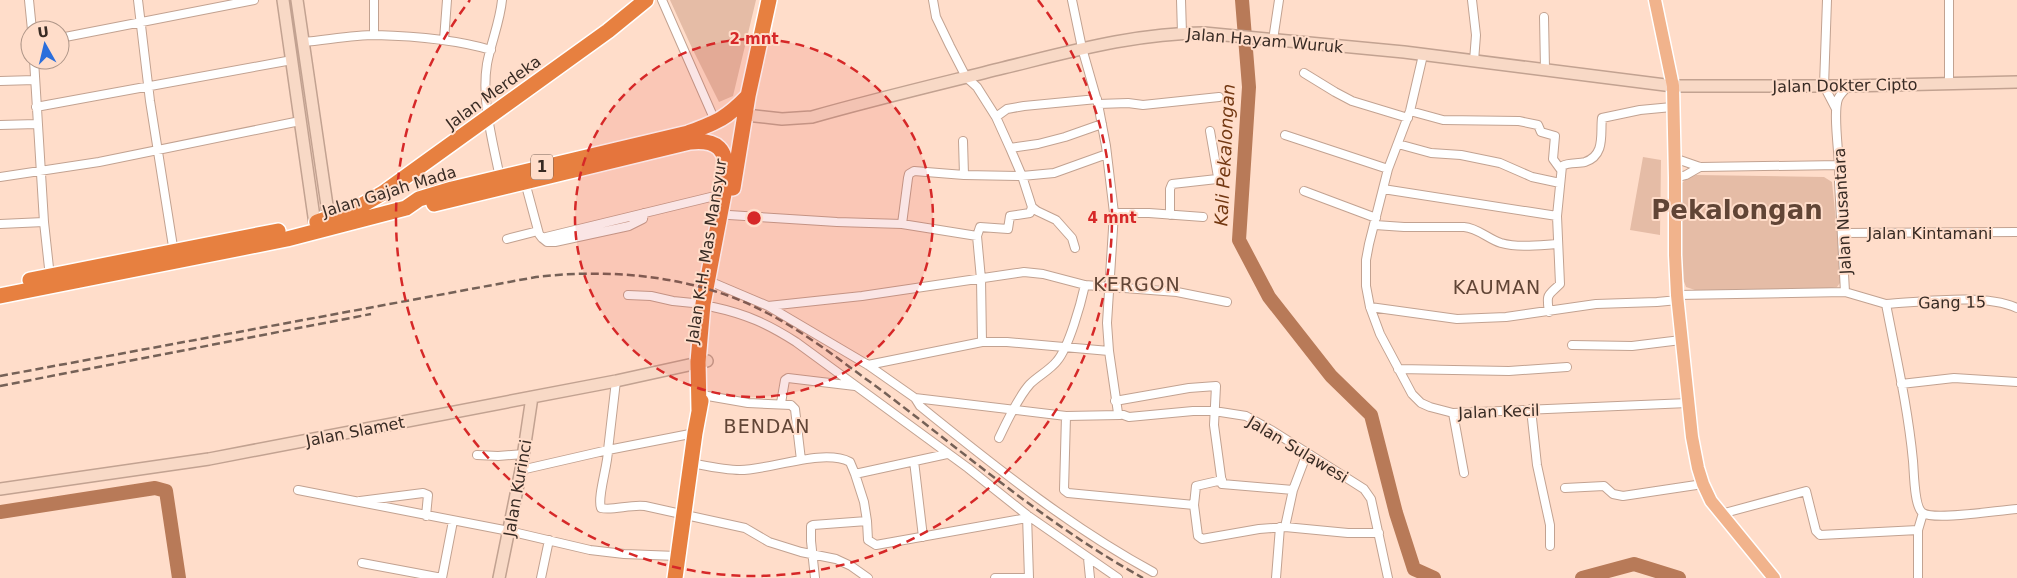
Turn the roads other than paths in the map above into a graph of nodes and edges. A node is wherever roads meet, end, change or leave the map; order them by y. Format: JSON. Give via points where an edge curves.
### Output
{"nodes":[{"id":1,"x":29,"y":0,"type":"edge"},
{"id":2,"x":138,"y":0,"type":"edge"},
{"id":3,"x":254,"y":0,"type":"edge"},
{"id":4,"x":283,"y":0,"type":"edge"},
{"id":5,"x":297,"y":0,"type":"edge"},
{"id":6,"x":374,"y":0,"type":"edge"},
{"id":7,"x":447,"y":0,"type":"edge"},
{"id":8,"x":502,"y":0,"type":"edge"},
{"id":9,"x":646,"y":0,"type":"edge"},
{"id":10,"x":662,"y":0,"type":"edge"},
{"id":11,"x":769,"y":0,"type":"edge"},
{"id":12,"x":933,"y":0,"type":"edge"},
{"id":13,"x":1072,"y":0,"type":"edge"},
{"id":14,"x":1180,"y":0,"type":"edge"},
{"id":15,"x":1279,"y":0,"type":"edge"},
{"id":16,"x":1472,"y":0,"type":"edge"},
{"id":17,"x":1654,"y":0,"type":"edge"},
{"id":18,"x":1827,"y":0,"type":"edge"},
{"id":19,"x":1949,"y":0,"type":"edge"},
{"id":20,"x":1544,"y":17,"type":"dead end"},
{"id":21,"x":31,"y":20,"type":"edge"},
{"id":22,"x":140,"y":22,"type":"junction"},
{"id":23,"x":1182,"y":33,"type":"junction"},
{"id":24,"x":374,"y":35,"type":"junction"},
{"id":25,"x":70,"y":36,"type":"edge"},
{"id":26,"x":1271,"y":39,"type":"junction"},
{"id":27,"x":444,"y":40,"type":"junction"},
{"id":28,"x":303,"y":42,"type":"junction"},
{"id":29,"x":1082,"y":48,"type":"junction"},
{"id":30,"x":491,"y":50,"type":"junction"},
{"id":31,"x":1423,"y":55,"type":"junction"},
{"id":32,"x":292,"y":60,"type":"junction"},
{"id":33,"x":1474,"y":61,"type":"junction"},
{"id":34,"x":1545,"y":69,"type":"junction"},
{"id":35,"x":34,"y":70,"type":"edge"},
{"id":36,"x":1304,"y":73,"type":"dead end"},
{"id":37,"x":966,"y":77,"type":"junction"},
{"id":38,"x":35,"y":80,"type":"junction"},
{"id":39,"x":0,"y":81,"type":"edge"},
{"id":40,"x":2017,"y":82,"type":"edge"},
{"id":41,"x":1949,"y":83,"type":"junction"},
{"id":42,"x":148,"y":85,"type":"junction"},
{"id":43,"x":1673,"y":86,"type":"junction"},
{"id":44,"x":1824,"y":86,"type":"junction"},
{"id":45,"x":1848,"y":86,"type":"junction"},
{"id":46,"x":748,"y":96,"type":"junction"},
{"id":47,"x":1219,"y":97,"type":"dead end"},
{"id":48,"x":1098,"y":102,"type":"junction"},
{"id":49,"x":1672,"y":106,"type":"junction"},
{"id":50,"x":36,"y":107,"type":"junction"},
{"id":51,"x":1836,"y":108,"type":"junction"},
{"id":52,"x":1409,"y":114,"type":"junction"},
{"id":53,"x":746,"y":115,"type":"junction"},
{"id":54,"x":996,"y":117,"type":"junction"},
{"id":55,"x":489,"y":118,"type":"junction"},
{"id":56,"x":300,"y":121,"type":"junction"},
{"id":57,"x":716,"y":122,"type":"junction"},
{"id":58,"x":37,"y":124,"type":"junction"},
{"id":59,"x":1102,"y":124,"type":"junction"},
{"id":60,"x":0,"y":125,"type":"edge"},
{"id":61,"x":1210,"y":131,"type":"dead end"},
{"id":62,"x":1285,"y":136,"type":"dead end"},
{"id":63,"x":963,"y":141,"type":"dead end"},
{"id":64,"x":665,"y":143,"type":"junction"},
{"id":65,"x":1398,"y":144,"type":"junction"},
{"id":66,"x":1010,"y":148,"type":"junction"},
{"id":67,"x":159,"y":150,"type":"junction"},
{"id":68,"x":1107,"y":154,"type":"junction"},
{"id":69,"x":1674,"y":158,"type":"junction"},
{"id":70,"x":1840,"y":165,"type":"junction"},
{"id":71,"x":1700,"y":167,"type":"junction"},
{"id":72,"x":1388,"y":169,"type":"junction"},
{"id":73,"x":1560,"y":170,"type":"junction"},
{"id":74,"x":40,"y":171,"type":"junction"},
{"id":75,"x":964,"y":175,"type":"junction"},
{"id":76,"x":0,"y":176,"type":"edge"},
{"id":77,"x":1022,"y":176,"type":"junction"},
{"id":78,"x":500,"y":178,"type":"junction"},
{"id":79,"x":1675,"y":178,"type":"junction"},
{"id":80,"x":525,"y":182,"type":"junction"},
{"id":81,"x":1560,"y":183,"type":"junction"},
{"id":82,"x":392,"y":187,"type":"junction"},
{"id":83,"x":1384,"y":189,"type":"junction"},
{"id":84,"x":1304,"y":191,"type":"dead end"},
{"id":85,"x":723,"y":194,"type":"junction"},
{"id":86,"x":1032,"y":207,"type":"junction"},
{"id":87,"x":357,"y":208,"type":"joint"},
{"id":88,"x":401,"y":209,"type":"junction"},
{"id":89,"x":1114,"y":213,"type":"junction"},
{"id":90,"x":728,"y":215,"type":"junction"},
{"id":91,"x":1170,"y":215,"type":"junction"},
{"id":92,"x":1557,"y":216,"type":"junction"},
{"id":93,"x":1203,"y":217,"type":"dead end"},
{"id":94,"x":1375,"y":221,"type":"junction"},
{"id":95,"x":44,"y":222,"type":"junction"},
{"id":96,"x":0,"y":224,"type":"edge"},
{"id":97,"x":902,"y":224,"type":"junction"},
{"id":98,"x":322,"y":225,"type":"junction"},
{"id":99,"x":2017,"y":232,"type":"edge"},
{"id":100,"x":1844,"y":233,"type":"junction"},
{"id":101,"x":540,"y":234,"type":"junction"},
{"id":102,"x":977,"y":236,"type":"junction"},
{"id":103,"x":507,"y":239,"type":"dead end"},
{"id":104,"x":1558,"y":244,"type":"junction"},
{"id":105,"x":1075,"y":248,"type":"dead end"},
{"id":106,"x":175,"y":256,"type":"junction"},
{"id":107,"x":981,"y":279,"type":"junction"},
{"id":108,"x":50,"y":281,"type":"junction"},
{"id":109,"x":716,"y":284,"type":"junction"},
{"id":110,"x":1085,"y":285,"type":"junction"},
{"id":111,"x":0,"y":286,"type":"edge"},
{"id":112,"x":1111,"y":287,"type":"junction"},
{"id":113,"x":1846,"y":292,"type":"junction"},
{"id":114,"x":628,"y":295,"type":"dead end"},
{"id":115,"x":0,"y":296,"type":"edge"},
{"id":116,"x":1677,"y":297,"type":"junction"},
{"id":117,"x":1228,"y":302,"type":"dead end"},
{"id":118,"x":1886,"y":304,"type":"junction"},
{"id":119,"x":708,"y":305,"type":"junction"},
{"id":120,"x":768,"y":306,"type":"junction"},
{"id":121,"x":1370,"y":307,"type":"junction"},
{"id":122,"x":2017,"y":308,"type":"edge"},
{"id":123,"x":1549,"y":312,"type":"junction"},
{"id":124,"x":1681,"y":340,"type":"junction"},
{"id":125,"x":982,"y":342,"type":"junction"},
{"id":126,"x":1572,"y":345,"type":"dead end"},
{"id":127,"x":1065,"y":346,"type":"junction"},
{"id":128,"x":1108,"y":351,"type":"junction"},
{"id":129,"x":702,"y":362,"type":"junction"},
{"id":130,"x":868,"y":365,"type":"junction"},
{"id":131,"x":1567,"y":367,"type":"dead end"},
{"id":132,"x":1398,"y":369,"type":"junction"},
{"id":133,"x":616,"y":380,"type":"junction"},
{"id":134,"x":2017,"y":382,"type":"edge"},
{"id":135,"x":1902,"y":384,"type":"junction"},
{"id":136,"x":856,"y":387,"type":"junction"},
{"id":137,"x":702,"y":395,"type":"junction"},
{"id":138,"x":532,"y":397,"type":"junction"},
{"id":139,"x":915,"y":398,"type":"junction"},
{"id":140,"x":1115,"y":401,"type":"junction"},
{"id":141,"x":781,"y":403,"type":"junction"},
{"id":142,"x":1688,"y":403,"type":"junction"},
{"id":143,"x":1531,"y":409,"type":"junction"},
{"id":144,"x":699,"y":410,"type":"junction"},
{"id":145,"x":1014,"y":410,"type":"junction"},
{"id":146,"x":1214,"y":411,"type":"junction"},
{"id":147,"x":1453,"y":413,"type":"junction"},
{"id":148,"x":1120,"y":415,"type":"junction"},
{"id":149,"x":1066,"y":416,"type":"junction"},
{"id":150,"x":695,"y":433,"type":"junction"},
{"id":151,"x":999,"y":438,"type":"dead end"},
{"id":152,"x":608,"y":450,"type":"junction"},
{"id":153,"x":1307,"y":453,"type":"junction"},
{"id":154,"x":524,"y":454,"type":"junction"},
{"id":155,"x":947,"y":454,"type":"junction"},
{"id":156,"x":477,"y":455,"type":"dead end"},
{"id":157,"x":802,"y":460,"type":"junction"},
{"id":158,"x":914,"y":462,"type":"junction"},
{"id":159,"x":691,"y":463,"type":"junction"},
{"id":160,"x":521,"y":470,"type":"junction"},
{"id":161,"x":1464,"y":473,"type":"dead end"},
{"id":162,"x":855,"y":474,"type":"junction"},
{"id":163,"x":1222,"y":480,"type":"junction"},
{"id":164,"x":1703,"y":484,"type":"junction"},
{"id":165,"x":1565,"y":488,"type":"dead end"},
{"id":166,"x":0,"y":489,"type":"edge"},
{"id":167,"x":298,"y":490,"type":"dead end"},
{"id":168,"x":1294,"y":490,"type":"junction"},
{"id":169,"x":353,"y":502,"type":"junction"},
{"id":170,"x":1194,"y":505,"type":"junction"},
{"id":171,"x":2017,"y":509,"type":"edge"},
{"id":172,"x":1923,"y":513,"type":"junction"},
{"id":173,"x":1720,"y":514,"type":"junction"},
{"id":174,"x":683,"y":515,"type":"junction"},
{"id":175,"x":426,"y":516,"type":"junction"},
{"id":176,"x":1027,"y":517,"type":"junction"},
{"id":177,"x":453,"y":521,"type":"junction"},
{"id":178,"x":867,"y":521,"type":"junction"},
{"id":179,"x":1283,"y":527,"type":"junction"},
{"id":180,"x":1918,"y":530,"type":"junction"},
{"id":181,"x":509,"y":531,"type":"junction"},
{"id":182,"x":1379,"y":533,"type":"junction"},
{"id":183,"x":923,"y":537,"type":"junction"},
{"id":184,"x":550,"y":540,"type":"junction"},
{"id":185,"x":1550,"y":546,"type":"dead end"},
{"id":186,"x":812,"y":554,"type":"junction"},
{"id":187,"x":677,"y":556,"type":"junction"},
{"id":188,"x":1088,"y":558,"type":"junction"},
{"id":189,"x":362,"y":563,"type":"dead end"},
{"id":190,"x":1153,"y":572,"type":"dead end"},
{"id":191,"x":865,"y":577,"type":"edge"},
{"id":192,"x":442,"y":578,"type":"edge"},
{"id":193,"x":499,"y":578,"type":"edge"},
{"id":194,"x":542,"y":578,"type":"edge"},
{"id":195,"x":675,"y":578,"type":"edge"},
{"id":196,"x":815,"y":578,"type":"edge"},
{"id":197,"x":995,"y":578,"type":"edge"},
{"id":198,"x":1029,"y":578,"type":"edge"},
{"id":199,"x":1090,"y":578,"type":"edge"},
{"id":200,"x":1118,"y":578,"type":"edge"},
{"id":201,"x":1276,"y":578,"type":"edge"},
{"id":202,"x":1388,"y":578,"type":"edge"},
{"id":203,"x":1774,"y":578,"type":"edge"},
{"id":204,"x":1918,"y":578,"type":"edge"}],
"edges":[{"from":1,"to":21,"type":"street"},
{"from":2,"to":22,"type":"street"},
{"from":3,"to":22,"type":"street"},
{"from":4,"to":32,"type":"street"},
{"from":5,"to":28,"type":"street"},
{"from":6,"to":24,"type":"street"},
{"from":7,"to":27,"type":"street"},
{"from":8,"to":30,"type":"street"},
{"from":9,"to":55,"type":"highway","name":"Jalan Merdeka","number":"1"},
{"from":10,"to":57,"type":"street"},
{"from":11,"to":46,"type":"highway","number":"1"},
{"from":12,"to":37,"type":"street","via":[[936,17]]},
{"from":13,"to":29,"type":"street"},
{"from":14,"to":23,"type":"street"},
{"from":15,"to":26,"type":"street"},
{"from":16,"to":33,"type":"street","via":[[1476,35]]},
{"from":17,"to":43,"type":"main road"},
{"from":18,"to":44,"type":"street"},
{"from":19,"to":41,"type":"street"},
{"from":20,"to":34,"type":"street"},
{"from":22,"to":25,"type":"street"},
{"from":22,"to":42,"type":"street"},
{"from":23,"to":26,"type":"street","name":"Jalan Hayam Wuruk"},
{"from":23,"to":29,"type":"street","name":"Jalan Hayam Wuruk"},
{"from":24,"to":27,"type":"street"},
{"from":24,"to":28,"type":"street"},
{"from":26,"to":31,"type":"street","name":"Jalan Hayam Wuruk"},
{"from":27,"to":30,"type":"street"},
{"from":28,"to":98,"type":"street"},
{"from":29,"to":37,"type":"street","name":"Jalan Hayam Wuruk"},
{"from":29,"to":48,"type":"street"},
{"from":30,"to":55,"type":"street","via":[[486,90]]},
{"from":31,"to":33,"type":"street","name":"Jalan Hayam Wuruk"},
{"from":31,"to":52,"type":"street","name":"Jalan Kecil"},
{"from":32,"to":42,"type":"street"},
{"from":32,"to":56,"type":"street"},
{"from":33,"to":34,"type":"street","name":"Jalan Hayam Wuruk"},
{"from":34,"to":43,"type":"street","name":"Jalan Hayam Wuruk"},
{"from":35,"to":38,"type":"street"},
{"from":36,"to":52,"type":"street","via":[[1352,101]]},
{"from":37,"to":53,"type":"street","name":"Jalan Hayam Wuruk","via":[[812,117],[782,119]]},
{"from":37,"to":54,"type":"street","via":[[977,87]]},
{"from":38,"to":39,"type":"street"},
{"from":38,"to":50,"type":"street"},
{"from":40,"to":41,"type":"street","name":"Jalan Dokter Cipto"},
{"from":41,"to":45,"type":"street","name":"Jalan Dokter Cipto"},
{"from":42,"to":50,"type":"street"},
{"from":42,"to":67,"type":"street"},
{"from":43,"to":44,"type":"street","name":"Jalan Dokter Cipto"},
{"from":43,"to":49,"type":"main road"},
{"from":44,"to":45,"type":"street","name":"Jalan Dokter Cipto"},
{"from":44,"to":51,"type":"street"},
{"from":45,"to":51,"type":"street","via":[[1839,97]]},
{"from":46,"to":53,"type":"highway","name":"Jalan K.H. Mas Mansyur","number":"1"},
{"from":46,"to":57,"type":"highway","name":"Jalan Gajah Mada","number":"1","via":[[731,114]]},
{"from":47,"to":48,"type":"street","via":[[1143,105]]},
{"from":48,"to":54,"type":"street","via":[[1024,106],[1007,109]]},
{"from":48,"to":59,"type":"street"},
{"from":49,"to":69,"type":"main road"},
{"from":49,"to":73,"type":"street","via":[[1602,118],[1603,134],[1598,152],[1586,162],[1565,164]]},
{"from":50,"to":58,"type":"street"},
{"from":51,"to":70,"type":"street","name":"Jalan Nusantara"},
{"from":52,"to":65,"type":"street","name":"Jalan Kecil"},
{"from":52,"to":73,"type":"street","via":[[1443,120],[1518,121],[1538,125],[1541,132],[1555,136],[1553,159]]},
{"from":53,"to":90,"type":"highway","name":"Jalan K.H. Mas Mansyur","number":"1"},
{"from":54,"to":66,"type":"street"},
{"from":55,"to":78,"type":"street"},
{"from":55,"to":82,"type":"highway","name":"Jalan Merdeka","number":"1"},
{"from":56,"to":67,"type":"street"},
{"from":56,"to":98,"type":"street"},
{"from":57,"to":64,"type":"highway","name":"Jalan Gajah Mada","number":"1"},
{"from":58,"to":60,"type":"street"},
{"from":58,"to":74,"type":"street"},
{"from":59,"to":66,"type":"street","via":[[1065,137]]},
{"from":59,"to":68,"type":"street"},
{"from":61,"to":91,"type":"street","via":[[1218,177],[1172,184]]},
{"from":62,"to":72,"type":"street"},
{"from":63,"to":75,"type":"street"},
{"from":64,"to":78,"type":"highway","name":"Jalan Gajah Mada","number":"1"},
{"from":64,"to":80,"type":"highway","number":"1"},
{"from":64,"to":85,"type":"highway","name":"Jalan K.H. Mas Mansyur","number":"1","via":[[704,141],[721,150],[727,170]]},
{"from":65,"to":72,"type":"street","name":"Jalan Kecil"},
{"from":65,"to":81,"type":"street","via":[[1431,153],[1507,164],[1532,178]]},
{"from":66,"to":77,"type":"street"},
{"from":67,"to":74,"type":"street"},
{"from":67,"to":106,"type":"street"},
{"from":68,"to":77,"type":"street","via":[[1054,173]]},
{"from":68,"to":89,"type":"street"},
{"from":69,"to":71,"type":"street"},
{"from":69,"to":79,"type":"main road"},
{"from":70,"to":71,"type":"street"},
{"from":70,"to":100,"type":"street","name":"Jalan Nusantara"},
{"from":71,"to":79,"type":"street"},
{"from":72,"to":83,"type":"street","name":"Jalan Kecil"},
{"from":73,"to":81,"type":"street"},
{"from":74,"to":76,"type":"street"},
{"from":74,"to":95,"type":"street"},
{"from":75,"to":77,"type":"street"},
{"from":75,"to":97,"type":"street","via":[[914,171],[909,174]]},
{"from":77,"to":86,"type":"street"},
{"from":78,"to":88,"type":"highway","name":"Jalan Gajah Mada","number":"1","via":[[419,199]]},
{"from":79,"to":116,"type":"main road"},
{"from":80,"to":88,"type":"highway","number":"1","via":[[420,208]]},
{"from":80,"to":101,"type":"street"},
{"from":81,"to":92,"type":"street"},
{"from":82,"to":87,"type":"highway","name":"Jalan Merdeka","number":"1"},
{"from":82,"to":88,"type":"highway","via":[[390,201]]},
{"from":83,"to":92,"type":"street"},
{"from":83,"to":94,"type":"street","name":"Jalan Kecil"},
{"from":84,"to":94,"type":"street"},
{"from":85,"to":101,"type":"street"},
{"from":85,"to":119,"type":"highway","name":"Jalan K.H. Mas Mansyur","number":"1"},
{"from":86,"to":102,"type":"street","via":[[1030,213],[1010,216],[1008,229],[980,227]]},
{"from":86,"to":105,"type":"street","via":[[1056,220],[1072,238]]},
{"from":87,"to":98,"type":"highway","name":"Jalan Gajah Mada","number":"1"},
{"from":88,"to":98,"type":"highway","name":"Jalan Gajah Mada","number":"1"},
{"from":89,"to":91,"type":"street"},
{"from":89,"to":112,"type":"street"},
{"from":90,"to":97,"type":"street"},
{"from":90,"to":109,"type":"highway","name":"Jalan K.H. Mas Mansyur","number":"1"},
{"from":91,"to":93,"type":"street"},
{"from":92,"to":104,"type":"street"},
{"from":94,"to":104,"type":"street","via":[[1404,227],[1472,228],[1501,243]]},
{"from":94,"to":121,"type":"street","name":"Jalan Kecil","via":[[1366,260]]},
{"from":95,"to":96,"type":"street"},
{"from":95,"to":108,"type":"street"},
{"from":97,"to":102,"type":"street"},
{"from":98,"to":106,"type":"highway","name":"Jalan Gajah Mada","number":"1"},
{"from":99,"to":100,"type":"street","name":"Jalan Kintamani"},
{"from":100,"to":113,"type":"street","name":"Jalan Nusantara"},
{"from":101,"to":103,"type":"street"},
{"from":102,"to":107,"type":"street"},
{"from":104,"to":123,"type":"street","via":[[1560,284],[1549,292]]},
{"from":106,"to":108,"type":"highway","name":"Jalan Gajah Mada","number":"1"},
{"from":107,"to":110,"type":"street","via":[[1033,272]]},
{"from":107,"to":120,"type":"street"},
{"from":107,"to":125,"type":"street"},
{"from":108,"to":111,"type":"highway","name":"Jalan Gajah Mada","number":"1"},
{"from":108,"to":115,"type":"highway","name":"Jalan Gajah Mada","number":"1"},
{"from":109,"to":119,"type":"highway","name":"Jalan K.H. Mas Mansyur","number":"1"},
{"from":109,"to":120,"type":"street"},
{"from":110,"to":112,"type":"street"},
{"from":110,"to":127,"type":"street","via":[[1078,315]]},
{"from":112,"to":117,"type":"street","via":[[1177,292]]},
{"from":112,"to":128,"type":"street"},
{"from":113,"to":116,"type":"street","name":"Jalan Nusantara"},
{"from":113,"to":118,"type":"street","name":"Gang 15"},
{"from":114,"to":119,"type":"street"},
{"from":116,"to":123,"type":"street","name":"Jalan Nusantara","via":[[1657,302],[1596,304]]},
{"from":116,"to":124,"type":"main road"},
{"from":118,"to":122,"type":"street","name":"Gang 15","via":[[1969,300]]},
{"from":118,"to":135,"type":"street"},
{"from":119,"to":129,"type":"highway","name":"Jalan K.H. Mas Mansyur","number":"1"},
{"from":119,"to":136,"type":"street","via":[[746,315],[777,329]]},
{"from":120,"to":130,"type":"street"},
{"from":121,"to":123,"type":"street","name":"Jalan Nusantara","via":[[1457,319]]},
{"from":121,"to":132,"type":"street","name":"Jalan Kecil"},
{"from":124,"to":126,"type":"street","via":[[1632,346]]},
{"from":124,"to":142,"type":"main road"},
{"from":125,"to":127,"type":"street"},
{"from":125,"to":130,"type":"street"},
{"from":127,"to":128,"type":"street"},
{"from":127,"to":145,"type":"street","via":[[1057,361],[1030,384]]},
{"from":128,"to":140,"type":"street"},
{"from":129,"to":133,"type":"street","name":"Jalan Slamet"},
{"from":129,"to":137,"type":"highway","name":"Jalan K.H. Mas Mansyur","number":"1"},
{"from":129,"to":144,"type":"highway","name":"Jalan K.H. Mas Mansyur","number":"1"},
{"from":130,"to":139,"type":"street"},
{"from":131,"to":132,"type":"street","via":[[1509,371]]},
{"from":132,"to":147,"type":"street","name":"Jalan Kecil","via":[[1421,403]]},
{"from":133,"to":138,"type":"street","name":"Jalan Slamet"},
{"from":133,"to":152,"type":"street"},
{"from":134,"to":135,"type":"street","via":[[1954,378]]},
{"from":135,"to":172,"type":"street","via":[[1916,495]]},
{"from":136,"to":141,"type":"street","via":[[788,378]]},
{"from":136,"to":155,"type":"street"},
{"from":137,"to":141,"type":"street","via":[[748,403]]},
{"from":137,"to":144,"type":"highway","name":"Jalan K.H. Mas Mansyur","number":"1"},
{"from":138,"to":154,"type":"street","name":"Jalan Kurinci"},
{"from":138,"to":166,"type":"street","name":"Jalan Slamet","via":[[209,459]]},
{"from":139,"to":145,"type":"street","name":"Jalan Sulawesi"},
{"from":139,"to":190,"type":"street","via":[[920,406],[1042,502],[1088,534]]},
{"from":140,"to":146,"type":"street","via":[[1216,386]]},
{"from":140,"to":148,"type":"street"},
{"from":141,"to":157,"type":"street","via":[[794,408]]},
{"from":142,"to":143,"type":"street","name":"Jalan Kecil"},
{"from":142,"to":164,"type":"main road"},
{"from":143,"to":147,"type":"street","name":"Jalan Kecil"},
{"from":143,"to":185,"type":"street","via":[[1537,465],[1550,525]]},
{"from":144,"to":150,"type":"highway","name":"Jalan K.H. Mas Mansyur","number":"1"},
{"from":145,"to":149,"type":"street","name":"Jalan Sulawesi"},
{"from":145,"to":151,"type":"street"},
{"from":146,"to":148,"type":"street","name":"Jalan Sulawesi"},
{"from":146,"to":153,"type":"street","name":"Jalan Sulawesi","via":[[1246,416]]},
{"from":146,"to":163,"type":"street"},
{"from":147,"to":161,"type":"street"},
{"from":148,"to":149,"type":"street","name":"Jalan Sulawesi"},
{"from":149,"to":170,"type":"street","via":[[1065,491]]},
{"from":150,"to":152,"type":"street"},
{"from":150,"to":159,"type":"highway","name":"Jalan K.H. Mas Mansyur","number":"1"},
{"from":152,"to":160,"type":"street"},
{"from":152,"to":174,"type":"street","via":[[601,508],[635,504]]},
{"from":153,"to":168,"type":"street"},
{"from":153,"to":182,"type":"street","name":"Jalan Sulawesi","via":[[1364,489],[1372,499]]},
{"from":154,"to":156,"type":"street"},
{"from":154,"to":160,"type":"street","name":"Jalan Kurinci"},
{"from":155,"to":158,"type":"street"},
{"from":155,"to":176,"type":"street"},
{"from":157,"to":159,"type":"street","via":[[742,470]]},
{"from":157,"to":162,"type":"street","via":[[845,460],[852,465]]},
{"from":158,"to":162,"type":"street"},
{"from":158,"to":183,"type":"street"},
{"from":159,"to":174,"type":"highway","name":"Jalan K.H. Mas Mansyur","number":"1"},
{"from":160,"to":181,"type":"street","name":"Jalan Kurinci"},
{"from":162,"to":178,"type":"street"},
{"from":163,"to":168,"type":"street","via":[[1224,485]]},
{"from":163,"to":170,"type":"street","via":[[1196,486]]},
{"from":164,"to":165,"type":"street","via":[[1623,496],[1613,494],[1604,486]]},
{"from":164,"to":173,"type":"main road"},
{"from":167,"to":169,"type":"street"},
{"from":168,"to":179,"type":"street"},
{"from":169,"to":175,"type":"street"},
{"from":169,"to":175,"type":"street","via":[[423,493],[428,495]]},
{"from":170,"to":179,"type":"street","via":[[1198,536],[1202,539]]},
{"from":171,"to":172,"type":"street","via":[[1936,516]]},
{"from":172,"to":180,"type":"street"},
{"from":173,"to":180,"type":"street","via":[[1806,491],[1816,531],[1820,534]]},
{"from":173,"to":203,"type":"main road"},
{"from":174,"to":186,"type":"street","via":[[745,528],[769,542]]},
{"from":174,"to":187,"type":"highway","name":"Jalan K.H. Mas Mansyur","number":"1"},
{"from":175,"to":177,"type":"street"},
{"from":176,"to":183,"type":"street"},
{"from":176,"to":188,"type":"street"},
{"from":176,"to":198,"type":"street"},
{"from":177,"to":181,"type":"street"},
{"from":177,"to":192,"type":"street"},
{"from":178,"to":183,"type":"street","via":[[868,540],[876,545]]},
{"from":178,"to":186,"type":"street","via":[[813,525]]},
{"from":179,"to":182,"type":"street"},
{"from":179,"to":201,"type":"street"},
{"from":180,"to":204,"type":"street"},
{"from":181,"to":184,"type":"street"},
{"from":181,"to":193,"type":"street","name":"Jalan Kurinci"},
{"from":182,"to":202,"type":"street","name":"Jalan Sulawesi"},
{"from":184,"to":187,"type":"street","via":[[590,550]]},
{"from":184,"to":194,"type":"street"},
{"from":186,"to":191,"type":"street","via":[[845,563]]},
{"from":186,"to":196,"type":"street"},
{"from":187,"to":195,"type":"highway","name":"Jalan K.H. Mas Mansyur","number":"1"},
{"from":188,"to":199,"type":"street"},
{"from":188,"to":200,"type":"street"},
{"from":189,"to":192,"type":"street"},
{"from":197,"to":198,"type":"street"}]}
